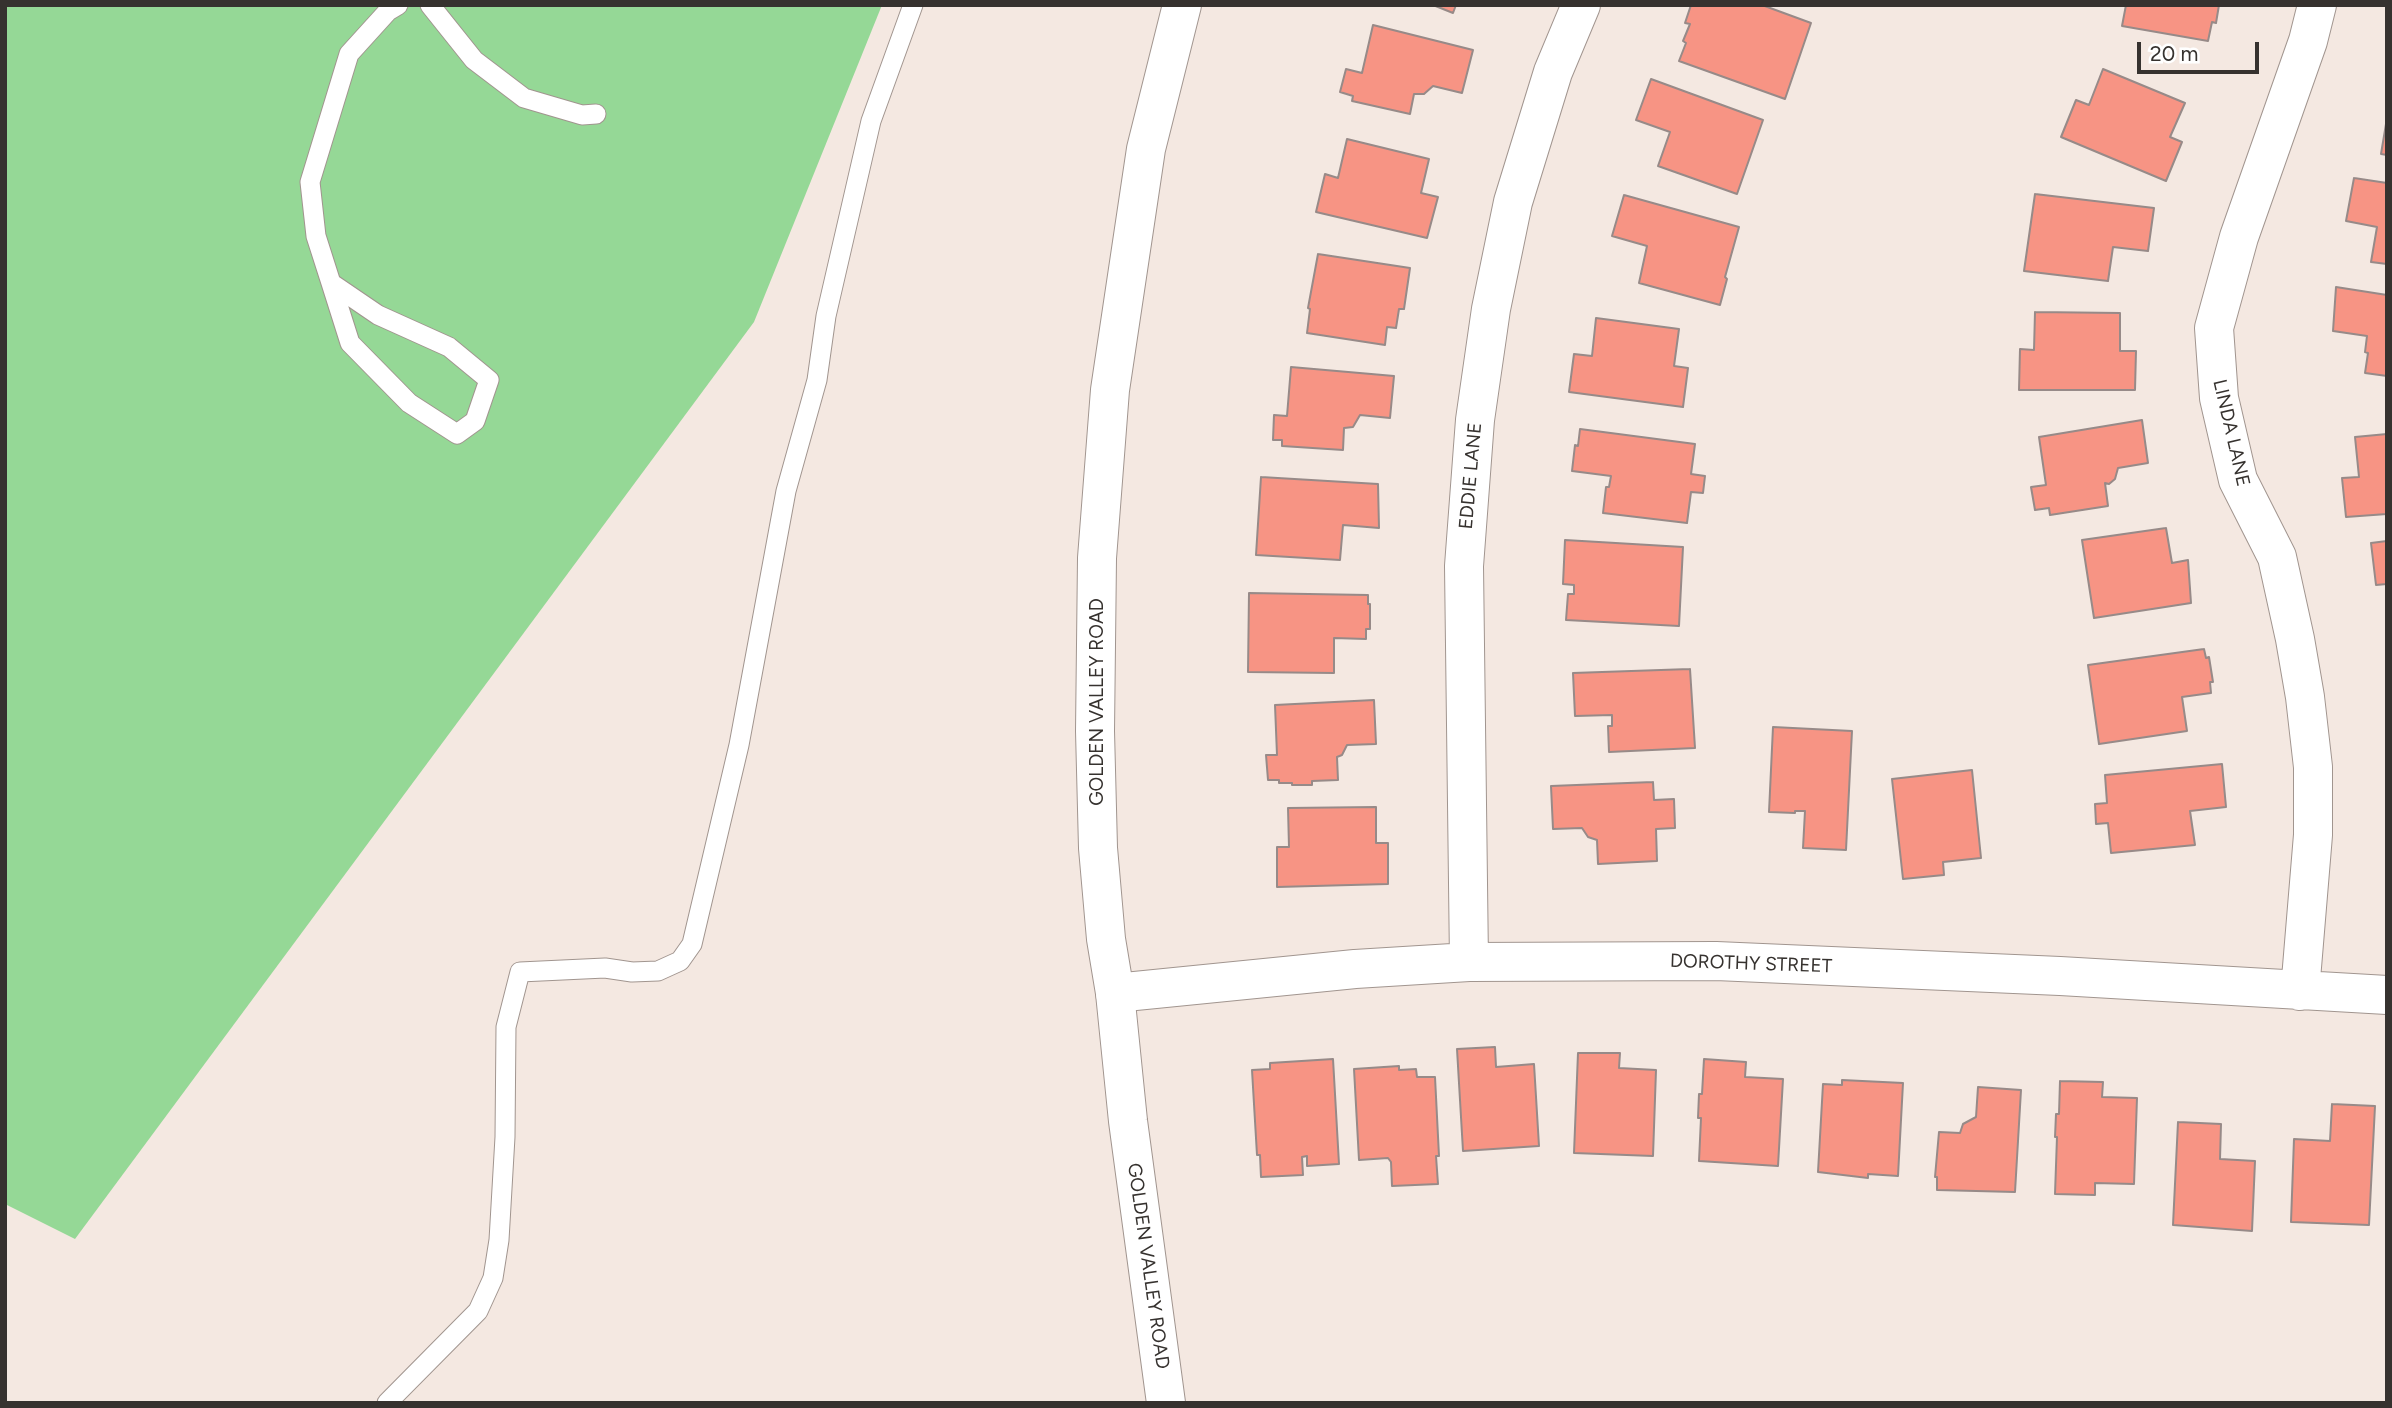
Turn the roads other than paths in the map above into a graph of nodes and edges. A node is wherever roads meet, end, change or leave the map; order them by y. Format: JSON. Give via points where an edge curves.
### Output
{"nodes":[{"id":1,"x":398,"y":5,"type":"edge"},
{"id":2,"x":430,"y":5,"type":"edge"},
{"id":3,"x":913,"y":5,"type":"edge"},
{"id":4,"x":1182,"y":5,"type":"edge"},
{"id":5,"x":1581,"y":5,"type":"edge"},
{"id":6,"x":2317,"y":5,"type":"edge"},
{"id":7,"x":596,"y":114,"type":"dead end"},
{"id":8,"x":331,"y":283,"type":"junction"},
{"id":9,"x":1469,"y":962,"type":"junction"},
{"id":10,"x":2300,"y":991,"type":"junction"},
{"id":11,"x":1115,"y":993,"type":"junction"},
{"id":12,"x":2387,"y":995,"type":"edge"},
{"id":13,"x":387,"y":1403,"type":"edge"},
{"id":14,"x":1166,"y":1403,"type":"edge"}],
"edges":[{"from":1,"to":8,"type":"lane","via":[[388,10],[349,54],[310,182],[316,236]]},
{"from":2,"to":7,"type":"lane","via":[[474,60],[524,98],[582,115]]},
{"from":3,"to":13,"type":"lane","via":[[868,134],[826,316],[817,380],[786,491],[739,745],[692,944],[680,961],[658,971],[520,971],[506,1027],[505,1137],[493,1278],[478,1311]]},
{"from":4,"to":11,"type":"street","name":"GOLDEN VALLEY ROAD","via":[[1144,162],[1110,390],[1097,558],[1098,848]]},
{"from":5,"to":9,"type":"street","name":"EDDIE LANE","via":[[1553,72],[1513,202],[1475,420],[1464,566]]},
{"from":6,"to":10,"type":"street","name":"LINDA LANE","via":[[2239,237],[2214,328],[2219,398],[2238,480],[2277,557],[2305,697],[2313,767],[2313,835]]},
{"from":8,"to":8,"type":"lane","via":[[350,343],[409,403],[457,434],[475,421],[489,380],[449,347],[378,315]]},
{"from":9,"to":10,"type":"street","name":"DOROTHY STREET","via":[[1716,961]]},
{"from":9,"to":11,"type":"street","name":"DOROTHY STREET"},
{"from":10,"to":12,"type":"street","name":"DOROTHY STREET"},
{"from":11,"to":14,"type":"street","name":"GOLDEN VALLEY ROAD"}]}
